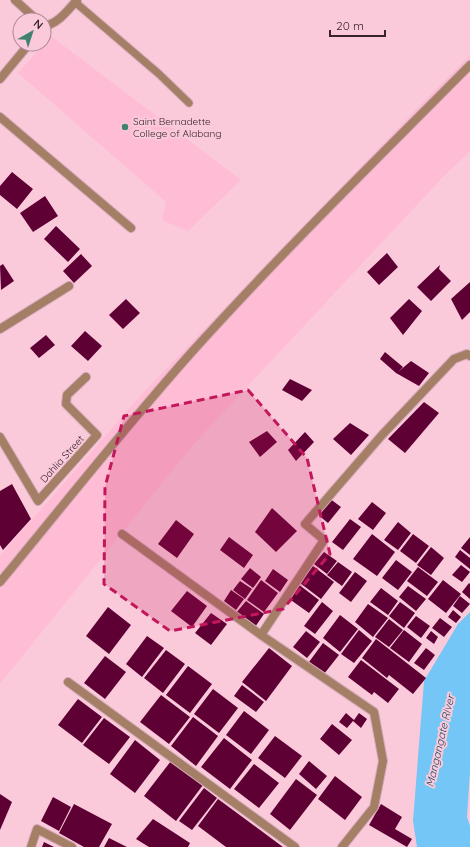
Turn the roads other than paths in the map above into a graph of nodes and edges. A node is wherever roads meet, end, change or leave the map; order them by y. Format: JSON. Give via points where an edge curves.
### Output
{"nodes":[{"id":1,"x":15,"y":0,"type":"edge"},
{"id":2,"x":76,"y":1,"type":"edge"},
{"id":3,"x":28,"y":12,"type":"edge"},
{"id":4,"x":52,"y":23,"type":"edge"},
{"id":5,"x":22,"y":52,"type":"edge"},
{"id":6,"x":470,"y":65,"type":"edge"},
{"id":7,"x":0,"y":79,"type":"edge"},
{"id":8,"x":190,"y":103,"type":"dead end"},
{"id":9,"x":0,"y":117,"type":"edge"},
{"id":10,"x":131,"y":228,"type":"dead end"},
{"id":11,"x":69,"y":286,"type":"dead end"},
{"id":12,"x":0,"y":329,"type":"edge"},
{"id":13,"x":470,"y":356,"type":"edge"},
{"id":14,"x":86,"y":377,"type":"dead end"},
{"id":15,"x":0,"y":437,"type":"edge"},
{"id":16,"x":122,"y":534,"type":"dead end"},
{"id":17,"x":0,"y":582,"type":"edge"},
{"id":18,"x":261,"y":635,"type":"junction"},
{"id":19,"x":68,"y":682,"type":"dead end"},
{"id":20,"x":31,"y":847,"type":"edge"},
{"id":21,"x":72,"y":847,"type":"edge"},
{"id":22,"x":295,"y":847,"type":"edge"},
{"id":23,"x":342,"y":847,"type":"edge"}],
"edges":[{"from":1,"to":3,"type":"street"},
{"from":2,"to":4,"type":"street"},
{"from":2,"to":8,"type":"lane"},
{"from":5,"to":7,"type":"street"},
{"from":6,"to":17,"type":"street","via":[[287,251],[191,353]]},
{"from":9,"to":10,"type":"street"},
{"from":11,"to":12,"type":"street"},
{"from":13,"to":18,"type":"street","via":[[467,354],[454,360],[382,435],[305,524],[324,540]]},
{"from":14,"to":15,"type":"street","name":"Dahlia Street","via":[[67,395],[66,404],[97,435],[38,501]]},
{"from":16,"to":18,"type":"street"},
{"from":18,"to":23,"type":"street","via":[[374,712],[383,761],[374,807]]},
{"from":19,"to":22,"type":"street"},
{"from":20,"to":21,"type":"street","via":[[37,829]]}]}
